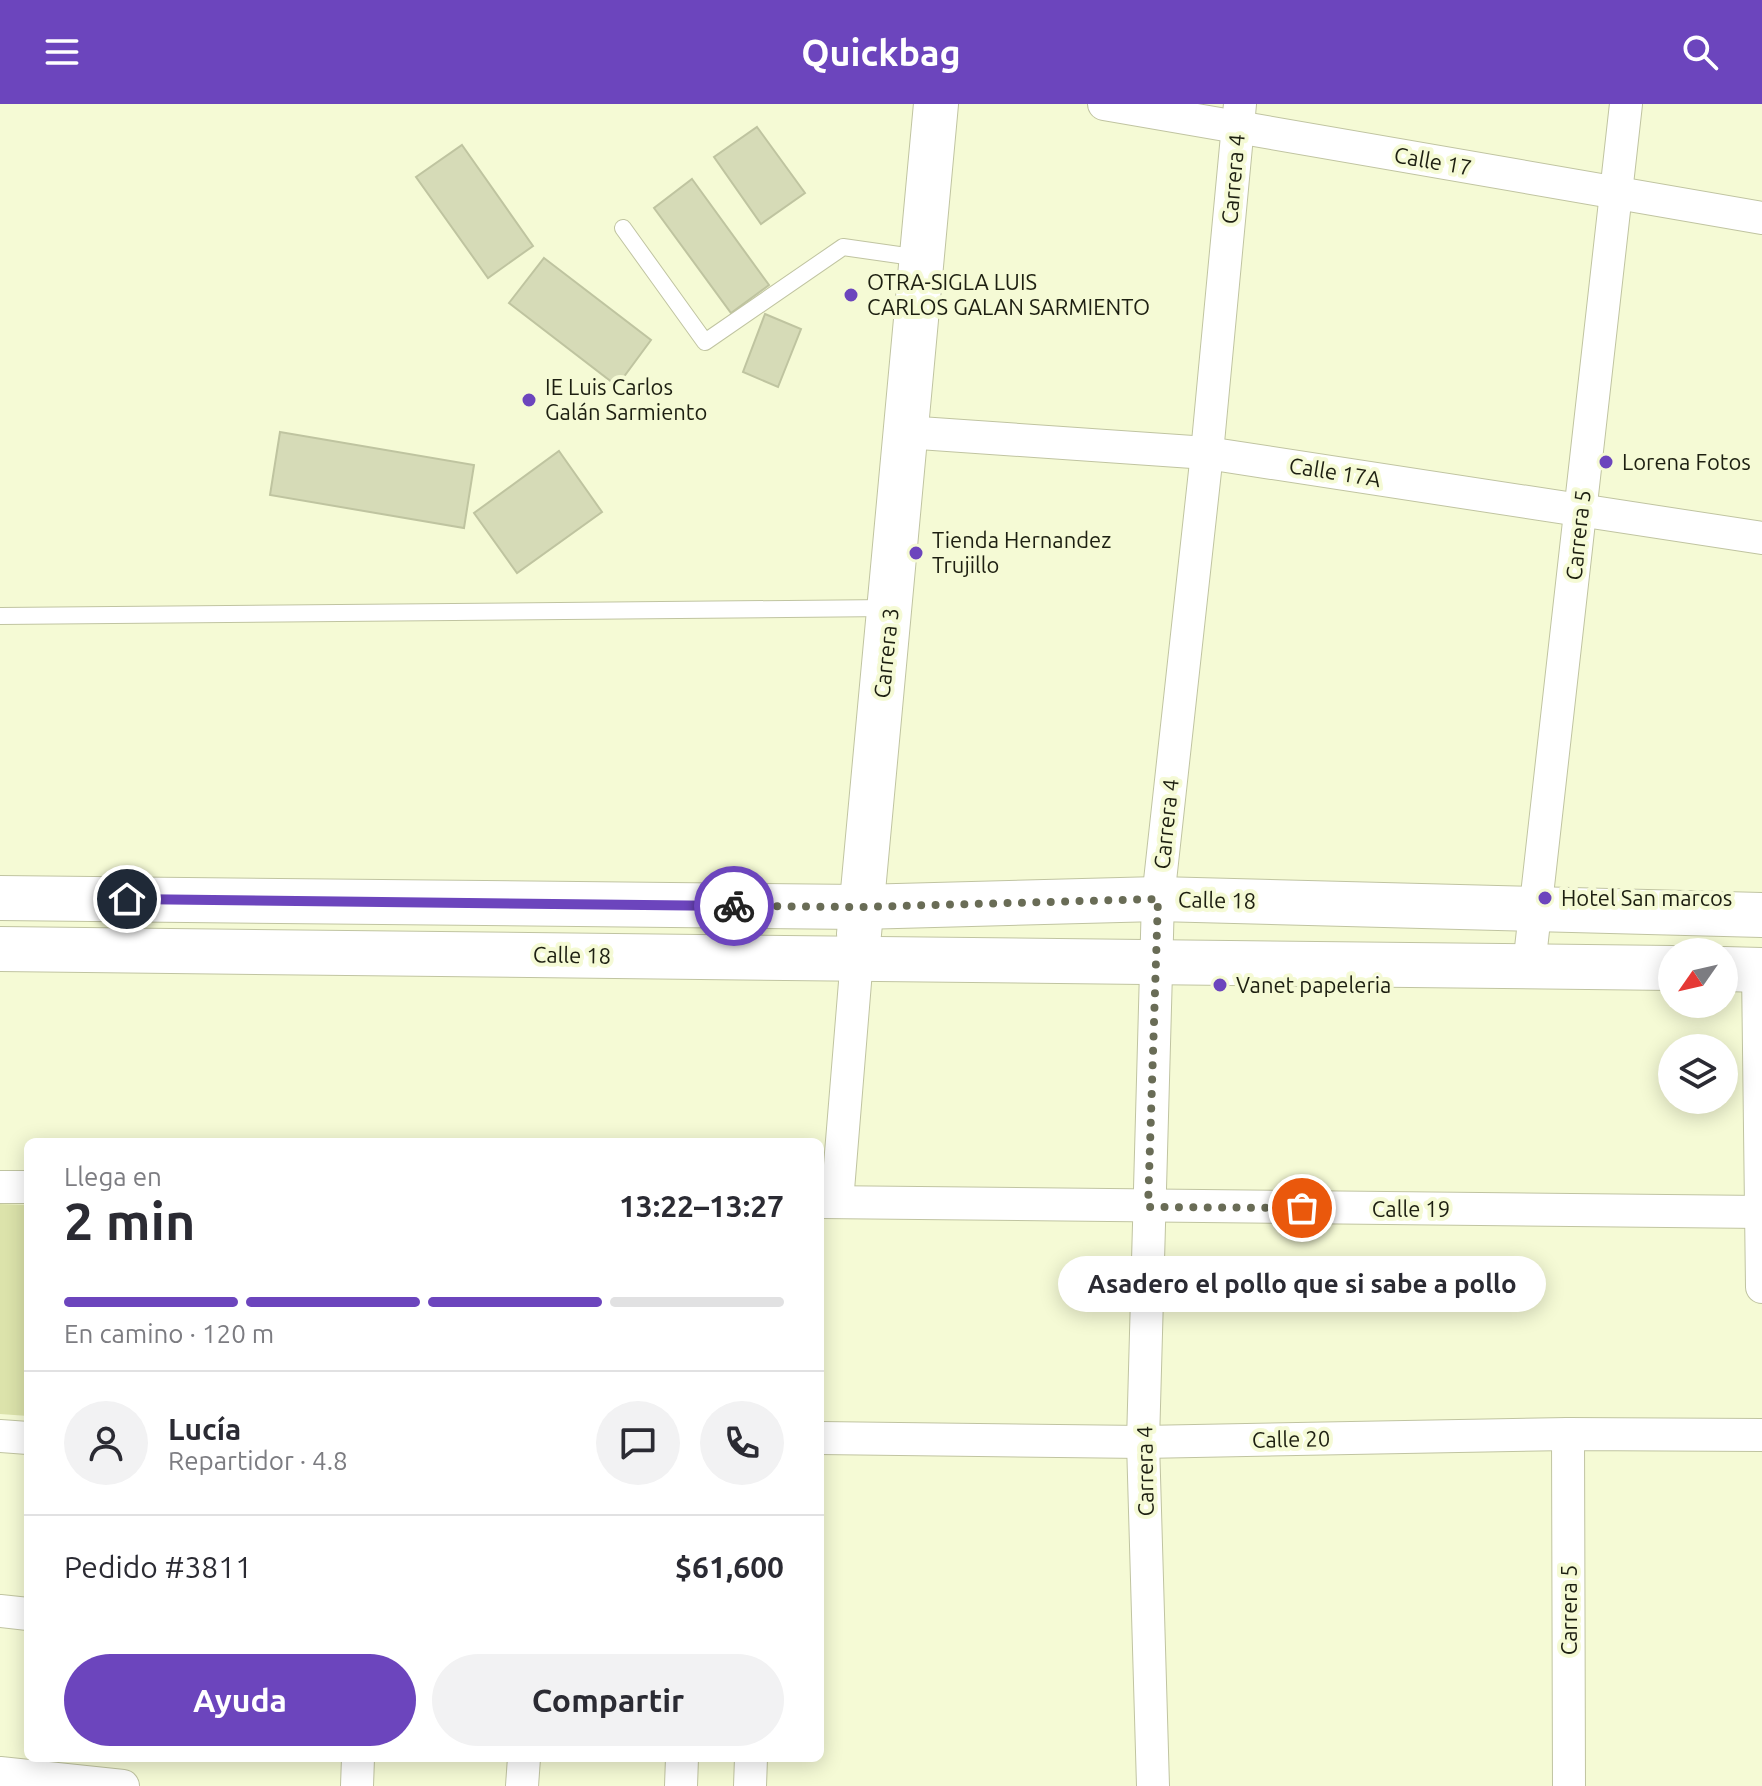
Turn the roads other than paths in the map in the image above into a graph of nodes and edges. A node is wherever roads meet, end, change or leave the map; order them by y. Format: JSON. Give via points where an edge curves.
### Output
{"nodes":[{"id":1,"x":936,"y":104,"type":"edge"},
{"id":2,"x":1104,"y":104,"type":"edge"},
{"id":3,"x":1626,"y":104,"type":"edge"},
{"id":4,"x":1239,"y":116,"type":"edge"},
{"id":5,"x":1616,"y":193,"type":"junction"},
{"id":6,"x":1762,"y":218,"type":"edge"},
{"id":7,"x":623,"y":228,"type":"dead end"},
{"id":8,"x":922,"y":258,"type":"junction"},
{"id":9,"x":905,"y":432,"type":"junction"},
{"id":10,"x":1207,"y":453,"type":"junction"},
{"id":11,"x":1581,"y":510,"type":"junction"},
{"id":12,"x":1762,"y":538,"type":"edge"},
{"id":13,"x":891,"y":608,"type":"junction"},
{"id":14,"x":0,"y":616,"type":"edge"},
{"id":15,"x":0,"y":898,"type":"edge"},
{"id":16,"x":1158,"y":899,"type":"junction"},
{"id":17,"x":860,"y":907,"type":"junction"},
{"id":18,"x":1536,"y":908,"type":"junction"},
{"id":19,"x":1762,"y":915,"type":"edge"},
{"id":20,"x":0,"y":949,"type":"edge"},
{"id":21,"x":857,"y":958,"type":"junction"},
{"id":22,"x":1156,"y":963,"type":"junction"},
{"id":23,"x":1529,"y":966,"type":"junction"},
{"id":24,"x":1658,"y":968,"type":"edge"},
{"id":25,"x":1748,"y":969,"type":"edge"},
{"id":26,"x":0,"y":1187,"type":"edge"},
{"id":27,"x":24,"y":1187,"type":"edge"},
{"id":28,"x":828,"y":1202,"type":"edge"},
{"id":29,"x":1148,"y":1207,"type":"junction"},
{"id":30,"x":1762,"y":1212,"type":"edge"},
{"id":31,"x":1762,"y":1287,"type":"edge"},
{"id":32,"x":1568,"y":1434,"type":"junction"},
{"id":33,"x":1762,"y":1435,"type":"edge"},
{"id":34,"x":0,"y":1436,"type":"edge"},
{"id":35,"x":24,"y":1438,"type":"edge"},
{"id":36,"x":824,"y":1438,"type":"edge"},
{"id":37,"x":1143,"y":1442,"type":"junction"},
{"id":38,"x":0,"y":1611,"type":"edge"},
{"id":39,"x":24,"y":1614,"type":"edge"},
{"id":40,"x":358,"y":1762,"type":"edge"},
{"id":41,"x":524,"y":1762,"type":"edge"},
{"id":42,"x":682,"y":1762,"type":"edge"},
{"id":43,"x":751,"y":1762,"type":"edge"},
{"id":44,"x":0,"y":1773,"type":"edge"},
{"id":45,"x":123,"y":1786,"type":"edge"},
{"id":46,"x":357,"y":1786,"type":"edge"},
{"id":47,"x":522,"y":1786,"type":"edge"},
{"id":48,"x":681,"y":1786,"type":"edge"},
{"id":49,"x":750,"y":1786,"type":"edge"},
{"id":50,"x":1153,"y":1786,"type":"edge"},
{"id":51,"x":1569,"y":1786,"type":"edge"}],
"edges":[{"from":1,"to":8,"type":"main road","name":"Carrera 3"},
{"from":2,"to":4,"type":"street","name":"Calle 17"},
{"from":3,"to":5,"type":"street","name":"Carrera 5"},
{"from":4,"to":5,"type":"street","name":"Calle 17"},
{"from":4,"to":10,"type":"street","name":"Carrera 4"},
{"from":5,"to":6,"type":"street","name":"Calle 17"},
{"from":5,"to":11,"type":"street","name":"Carrera 5"},
{"from":7,"to":8,"type":"lane","via":[[705,342],[843,247]]},
{"from":8,"to":9,"type":"main road","name":"Carrera 3"},
{"from":9,"to":10,"type":"street","name":"Calle 17A"},
{"from":9,"to":13,"type":"main road","name":"Carrera 3"},
{"from":10,"to":11,"type":"street","name":"Calle 17A"},
{"from":10,"to":16,"type":"street","name":"Carrera 4"},
{"from":11,"to":12,"type":"street","name":"Calle 17A"},
{"from":11,"to":18,"type":"street","name":"Carrera 5"},
{"from":13,"to":14,"type":"lane"},
{"from":13,"to":17,"type":"main road","name":"Carrera 3"},
{"from":15,"to":17,"type":"main road","name":"Calle 18"},
{"from":16,"to":17,"type":"main road","name":"Calle 18"},
{"from":16,"to":18,"type":"main road","name":"Calle 18"},
{"from":16,"to":22,"type":"street","name":"Carrera 4"},
{"from":17,"to":21,"type":"main road","name":"Carrera 3"},
{"from":18,"to":19,"type":"main road","name":"Calle 18"},
{"from":18,"to":23,"type":"street","name":"Carrera 5"},
{"from":20,"to":21,"type":"main road","name":"Calle 18"},
{"from":21,"to":22,"type":"main road","name":"Calle 18"},
{"from":21,"to":28,"type":"street","name":"Carrera 3"},
{"from":22,"to":23,"type":"main road","name":"Calle 18"},
{"from":22,"to":29,"type":"street","name":"Carrera 4"},
{"from":23,"to":24,"type":"main road","name":"Calle 18"},
{"from":25,"to":30,"type":"street"},
{"from":26,"to":27,"type":"street"},
{"from":28,"to":29,"type":"street","name":"Calle 19"},
{"from":29,"to":30,"type":"street","name":"Calle 19"},
{"from":29,"to":37,"type":"street","name":"Carrera 4"},
{"from":30,"to":31,"type":"street"},
{"from":32,"to":33,"type":"street","name":"Calle 20"},
{"from":32,"to":37,"type":"street","name":"Calle 20"},
{"from":32,"to":51,"type":"street","name":"Carrera 5"},
{"from":34,"to":35,"type":"street"},
{"from":36,"to":37,"type":"street","name":"Calle 20"},
{"from":37,"to":50,"type":"street","name":"Carrera 4"},
{"from":38,"to":39,"type":"street"},
{"from":40,"to":46,"type":"street"},
{"from":41,"to":47,"type":"street"},
{"from":42,"to":48,"type":"street"},
{"from":43,"to":49,"type":"street"},
{"from":44,"to":45,"type":"street"}]}
